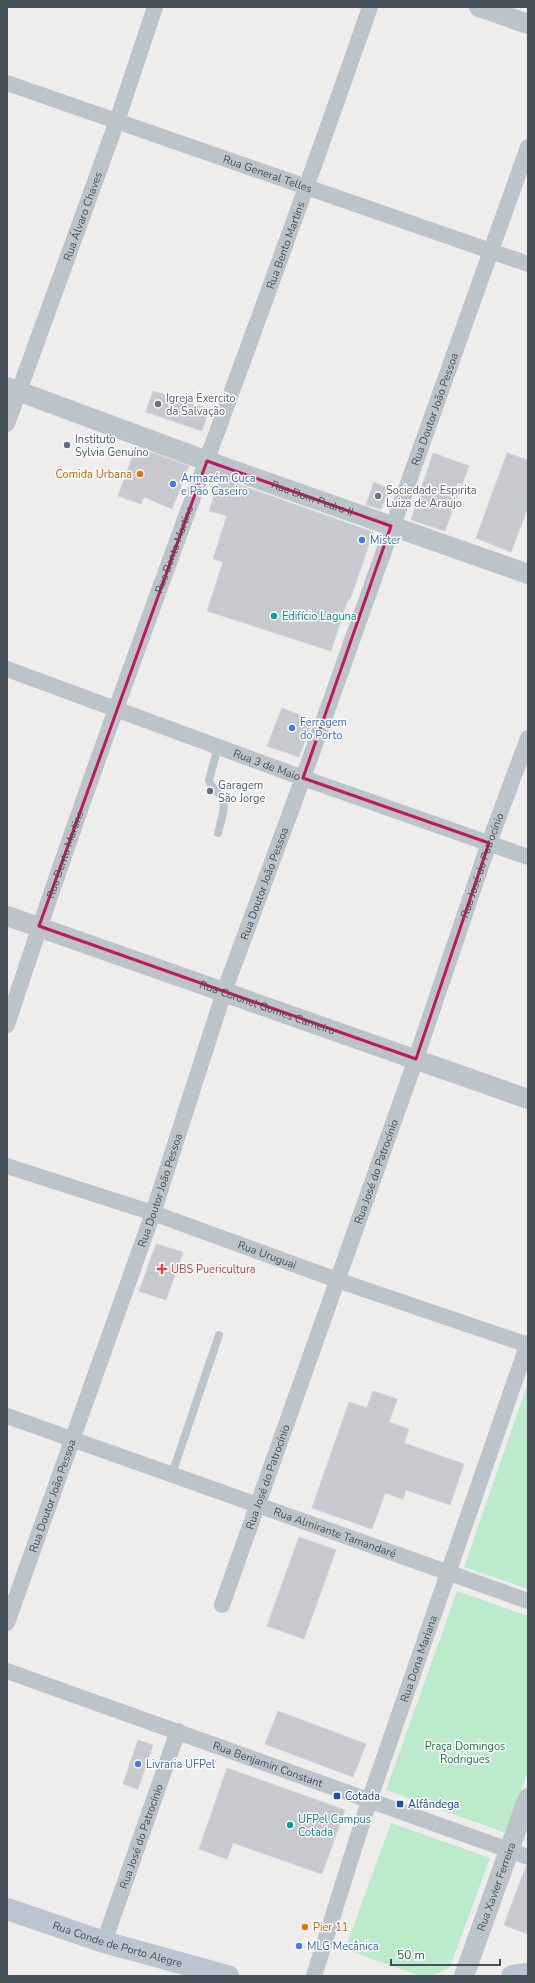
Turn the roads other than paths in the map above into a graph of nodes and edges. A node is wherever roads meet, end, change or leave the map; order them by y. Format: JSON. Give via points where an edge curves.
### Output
{"nodes":[{"id":1,"x":155,"y":7,"type":"edge"},
{"id":2,"x":370,"y":7,"type":"edge"},
{"id":3,"x":479,"y":7,"type":"edge"},
{"id":4,"x":528,"y":24,"type":"edge"},
{"id":5,"x":7,"y":83,"type":"edge"},
{"id":6,"x":116,"y":121,"type":"junction"},
{"id":7,"x":528,"y":147,"type":"edge"},
{"id":8,"x":308,"y":187,"type":"junction"},
{"id":9,"x":490,"y":251,"type":"junction"},
{"id":10,"x":528,"y":264,"type":"edge"},
{"id":11,"x":13,"y":390,"type":"edge"},
{"id":12,"x":7,"y":424,"type":"edge"},
{"id":13,"x":207,"y":461,"type":"junction"},
{"id":14,"x":391,"y":526,"type":"junction"},
{"id":15,"x":528,"y":574,"type":"edge"},
{"id":16,"x":7,"y":669,"type":"edge"},
{"id":17,"x":115,"y":709,"type":"junction"},
{"id":18,"x":528,"y":738,"type":"edge"},
{"id":19,"x":218,"y":747,"type":"junction"},
{"id":20,"x":302,"y":778,"type":"junction"},
{"id":21,"x":218,"y":833,"type":"dead end"},
{"id":22,"x":489,"y":843,"type":"junction"},
{"id":23,"x":528,"y":857,"type":"edge"},
{"id":24,"x":7,"y":916,"type":"edge"},
{"id":25,"x":39,"y":926,"type":"junction"},
{"id":26,"x":224,"y":992,"type":"junction"},
{"id":27,"x":7,"y":1025,"type":"edge"},
{"id":28,"x":416,"y":1059,"type":"junction"},
{"id":29,"x":528,"y":1099,"type":"edge"},
{"id":30,"x":7,"y":1166,"type":"edge"},
{"id":31,"x":153,"y":1213,"type":"junction"},
{"id":32,"x":337,"y":1280,"type":"junction"},
{"id":33,"x":219,"y":1335,"type":"dead end"},
{"id":34,"x":528,"y":1344,"type":"edge"},
{"id":35,"x":7,"y":1416,"type":"edge"},
{"id":36,"x":72,"y":1439,"type":"junction"},
{"id":37,"x":172,"y":1474,"type":"junction"},
{"id":38,"x":258,"y":1504,"type":"junction"},
{"id":39,"x":448,"y":1573,"type":"junction"},
{"id":40,"x":528,"y":1601,"type":"edge"},
{"id":41,"x":222,"y":1605,"type":"dead end"},
{"id":42,"x":7,"y":1623,"type":"edge"},
{"id":43,"x":7,"y":1671,"type":"edge"},
{"id":44,"x":178,"y":1731,"type":"junction"},
{"id":45,"x":528,"y":1798,"type":"edge"},
{"id":46,"x":369,"y":1801,"type":"junction"},
{"id":47,"x":509,"y":1851,"type":"junction"},
{"id":48,"x":528,"y":1857,"type":"edge"},
{"id":49,"x":7,"y":1909,"type":"edge"},
{"id":50,"x":104,"y":1942,"type":"junction"},
{"id":51,"x":528,"y":1974,"type":"edge"},
{"id":52,"x":228,"y":1976,"type":"edge"},
{"id":53,"x":314,"y":1976,"type":"edge"},
{"id":54,"x":464,"y":1976,"type":"edge"},
{"id":55,"x":512,"y":1976,"type":"edge"}],
"edges":[{"from":1,"to":6,"type":"street","name":"Rua Álvaro Chaves"},
{"from":2,"to":8,"type":"street","name":"Rua Bento Martins"},
{"from":3,"to":4,"type":"street"},
{"from":5,"to":6,"type":"street","name":"Rua General Telles"},
{"from":6,"to":8,"type":"street","name":"Rua General Telles"},
{"from":6,"to":11,"type":"street","name":"Rua Álvaro Chaves"},
{"from":7,"to":9,"type":"street","name":"Rua Doutor João Pessoa"},
{"from":8,"to":9,"type":"street","name":"Rua General Telles"},
{"from":8,"to":13,"type":"street","name":"Rua Bento Martins"},
{"from":9,"to":10,"type":"street","name":"Rua General Telles"},
{"from":9,"to":14,"type":"street","name":"Rua Doutor João Pessoa"},
{"from":11,"to":12,"type":"street","name":"Rua Álvaro Chaves"},
{"from":11,"to":13,"type":"street","name":"Rua Dom Pedro II"},
{"from":13,"to":14,"type":"street","name":"Rua Dom Pedro II"},
{"from":13,"to":17,"type":"street","name":"Rua Bento Martins"},
{"from":14,"to":15,"type":"street","name":"Rua Dom Pedro II"},
{"from":14,"to":20,"type":"street","name":"Rua Doutor João Pessoa"},
{"from":16,"to":17,"type":"street","name":"Rua 3 de Maio"},
{"from":17,"to":19,"type":"street","name":"Rua 3 de Maio"},
{"from":17,"to":25,"type":"street","name":"Rua Bento Martins"},
{"from":18,"to":22,"type":"street","name":"Rua José do Patrocínio"},
{"from":19,"to":20,"type":"street","name":"Rua 3 de Maio"},
{"from":19,"to":21,"type":"lane","via":[[209,780],[210,786],[222,798],[224,804]]},
{"from":20,"to":22,"type":"street","name":"Rua 3 de Maio"},
{"from":20,"to":26,"type":"street","name":"Rua Doutor João Pessoa"},
{"from":22,"to":23,"type":"street","name":"Rua 3 de Maio"},
{"from":22,"to":28,"type":"street","name":"Rua José do Patrocínio"},
{"from":24,"to":25,"type":"street","name":"Rua Coronel Gomes Carneiro"},
{"from":25,"to":26,"type":"street","name":"Rua Coronel Gomes Carneiro"},
{"from":25,"to":27,"type":"street","name":"Rua Bento Martins"},
{"from":26,"to":28,"type":"street","name":"Rua Coronel Gomes Carneiro"},
{"from":26,"to":31,"type":"street","name":"Rua Doutor João Pessoa"},
{"from":28,"to":29,"type":"street","name":"Rua Coronel Gomes Carneiro"},
{"from":28,"to":32,"type":"street","name":"Rua José do Patrocínio"},
{"from":30,"to":31,"type":"street","name":"Rua Uruguai"},
{"from":31,"to":32,"type":"street","name":"Rua Uruguai"},
{"from":31,"to":36,"type":"street","name":"Rua Doutor João Pessoa"},
{"from":32,"to":34,"type":"street","name":"Rua Uruguai"},
{"from":32,"to":38,"type":"street","name":"Rua José do Patrocínio"},
{"from":33,"to":37,"type":"lane"},
{"from":34,"to":39,"type":"street","name":"Rua Dona Mariana"},
{"from":35,"to":36,"type":"street","name":"Rua Almirante Tamandaré"},
{"from":36,"to":37,"type":"street","name":"Rua Almirante Tamandaré"},
{"from":36,"to":42,"type":"street","name":"Rua Doutor João Pessoa"},
{"from":37,"to":38,"type":"street","name":"Rua Almirante Tamandaré"},
{"from":38,"to":39,"type":"street","name":"Rua Almirante Tamandaré"},
{"from":38,"to":41,"type":"street","name":"Rua José do Patrocínio"},
{"from":39,"to":40,"type":"street","name":"Rua Almirante Tamandaré"},
{"from":39,"to":46,"type":"street","name":"Rua Dona Mariana"},
{"from":43,"to":44,"type":"street","name":"Rua Benjamin Constant"},
{"from":44,"to":46,"type":"street","name":"Rua Benjamin Constant"},
{"from":44,"to":50,"type":"street","name":"Rua José do Patrocínio"},
{"from":45,"to":47,"type":"street","name":"Rua Xavier Ferreira"},
{"from":46,"to":47,"type":"street","name":"Rua Benjamin Constant"},
{"from":46,"to":53,"type":"street","name":"Rua Dona Mariana"},
{"from":47,"to":48,"type":"street","name":"Rua Benjamin Constant"},
{"from":47,"to":54,"type":"street","name":"Rua Xavier Ferreira"},
{"from":49,"to":50,"type":"main road","name":"Rua Conde de Porto Alegre"},
{"from":50,"to":52,"type":"main road","name":"Rua Conde de Porto Alegre"},
{"from":51,"to":55,"type":"main road"}]}
